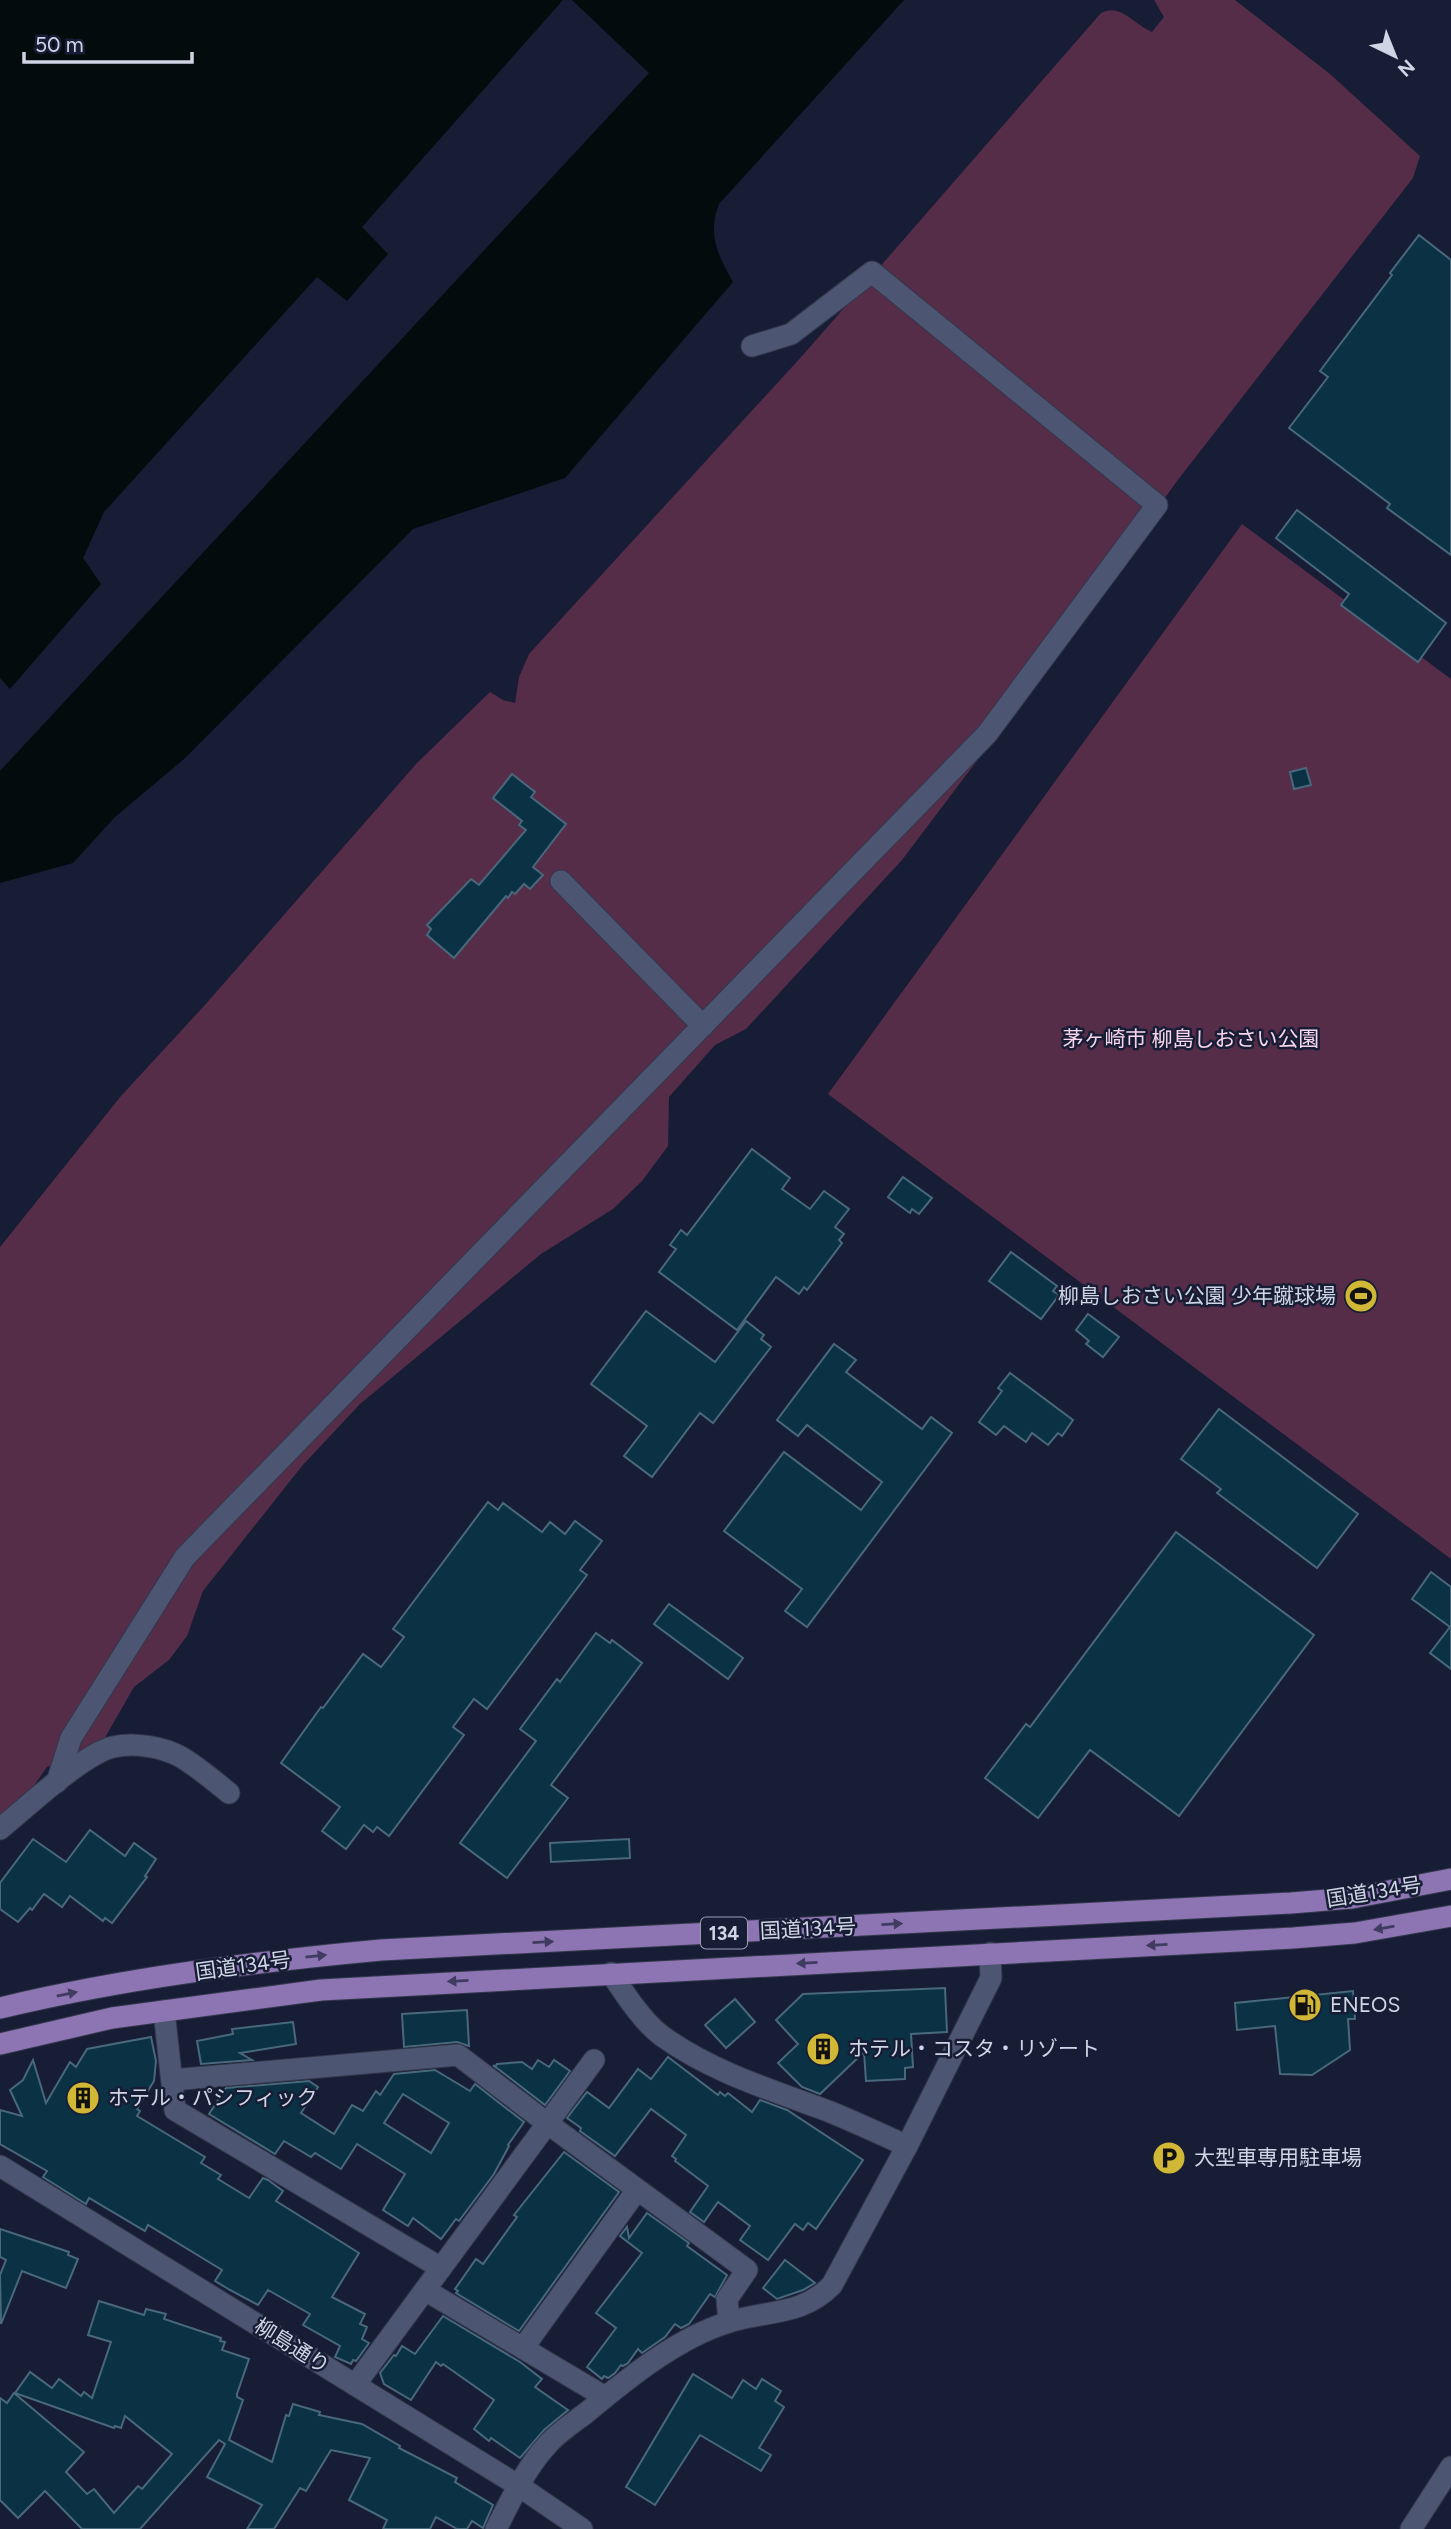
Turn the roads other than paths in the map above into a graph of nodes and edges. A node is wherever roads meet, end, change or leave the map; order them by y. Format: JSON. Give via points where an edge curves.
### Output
{"nodes":[{"id":1,"x":752,"y":346,"type":"dead end"},
{"id":2,"x":561,"y":881,"type":"dead end"},
{"id":3,"x":703,"y":1026,"type":"junction"},
{"id":4,"x":57,"y":1782,"type":"junction"},
{"id":5,"x":229,"y":1793,"type":"dead end"},
{"id":6,"x":0,"y":1829,"type":"edge"},
{"id":7,"x":1451,"y":1879,"type":"edge"},
{"id":8,"x":1451,"y":1916,"type":"edge"},
{"id":9,"x":990,"y":1953,"type":"junction"},
{"id":10,"x":611,"y":1973,"type":"junction"},
{"id":11,"x":0,"y":2008,"type":"edge"},
{"id":12,"x":164,"y":2011,"type":"junction"},
{"id":13,"x":0,"y":2044,"type":"edge"},
{"id":14,"x":594,"y":2060,"type":"dead end"},
{"id":15,"x":172,"y":2080,"type":"junction"},
{"id":16,"x":547,"y":2123,"type":"junction"},
{"id":17,"x":907,"y":2146,"type":"junction"},
{"id":18,"x":0,"y":2166,"type":"edge"},
{"id":19,"x":637,"y":2190,"type":"junction"},
{"id":20,"x":441,"y":2268,"type":"junction"},
{"id":21,"x":425,"y":2290,"type":"junction"},
{"id":22,"x":729,"y":2322,"type":"junction"},
{"id":23,"x":523,"y":2348,"type":"junction"},
{"id":24,"x":355,"y":2385,"type":"junction"},
{"id":25,"x":605,"y":2397,"type":"junction"},
{"id":26,"x":1451,"y":2467,"type":"edge"},
{"id":27,"x":519,"y":2486,"type":"junction"},
{"id":28,"x":496,"y":2529,"type":"edge"},
{"id":29,"x":582,"y":2529,"type":"edge"},
{"id":30,"x":1411,"y":2529,"type":"edge"}],
"edges":[{"from":1,"to":3,"type":"street","via":[[791,334],[872,272],[1157,505],[988,734]]},
{"from":2,"to":3,"type":"street"},
{"from":3,"to":4,"type":"street","via":[[185,1557],[71,1738]]},
{"from":4,"to":5,"type":"street","via":[[112,1747],[132,1745],[158,1748],[182,1758]]},
{"from":4,"to":6,"type":"street"},
{"from":11,"to":7,"type":"highway","name":"国道134号","number":"134","one_way":true,"via":[[109,1984],[381,1950],[1291,1903],[1352,1898]]},
{"from":8,"to":9,"type":"highway","name":"国道134号","number":"134","one_way":true,"via":[[1355,1933],[1293,1938]]},
{"from":9,"to":10,"type":"highway","name":"国道134号","number":"134","one_way":true},
{"from":9,"to":17,"type":"street","via":[[991,1978]]},
{"from":10,"to":12,"type":"highway","name":"国道134号","number":"134","one_way":true,"via":[[321,1990]]},
{"from":10,"to":17,"type":"street","via":[[660,2034],[709,2064]]},
{"from":12,"to":13,"type":"highway","name":"国道134号","number":"134"},
{"from":12,"to":15,"type":"street"},
{"from":14,"to":16,"type":"street"},
{"from":15,"to":16,"type":"street","via":[[458,2055]]},
{"from":15,"to":20,"type":"street","via":[[175,2110]]},
{"from":16,"to":19,"type":"street"},
{"from":16,"to":20,"type":"street"},
{"from":17,"to":22,"type":"street","via":[[832,2285],[820,2297],[785,2311]]},
{"from":18,"to":24,"type":"street","name":"柳島通り"},
{"from":19,"to":22,"type":"street","via":[[747,2270],[727,2299]]},
{"from":19,"to":23,"type":"street"},
{"from":20,"to":21,"type":"street"},
{"from":21,"to":23,"type":"street"},
{"from":21,"to":24,"type":"street"},
{"from":22,"to":25,"type":"street","via":[[671,2349]]},
{"from":23,"to":25,"type":"street"},
{"from":24,"to":27,"type":"street","name":"柳島通り"},
{"from":25,"to":27,"type":"street","via":[[549,2443]]},
{"from":26,"to":30,"type":"street"},
{"from":27,"to":28,"type":"street"},
{"from":27,"to":29,"type":"street","name":"柳島通り"}]}
